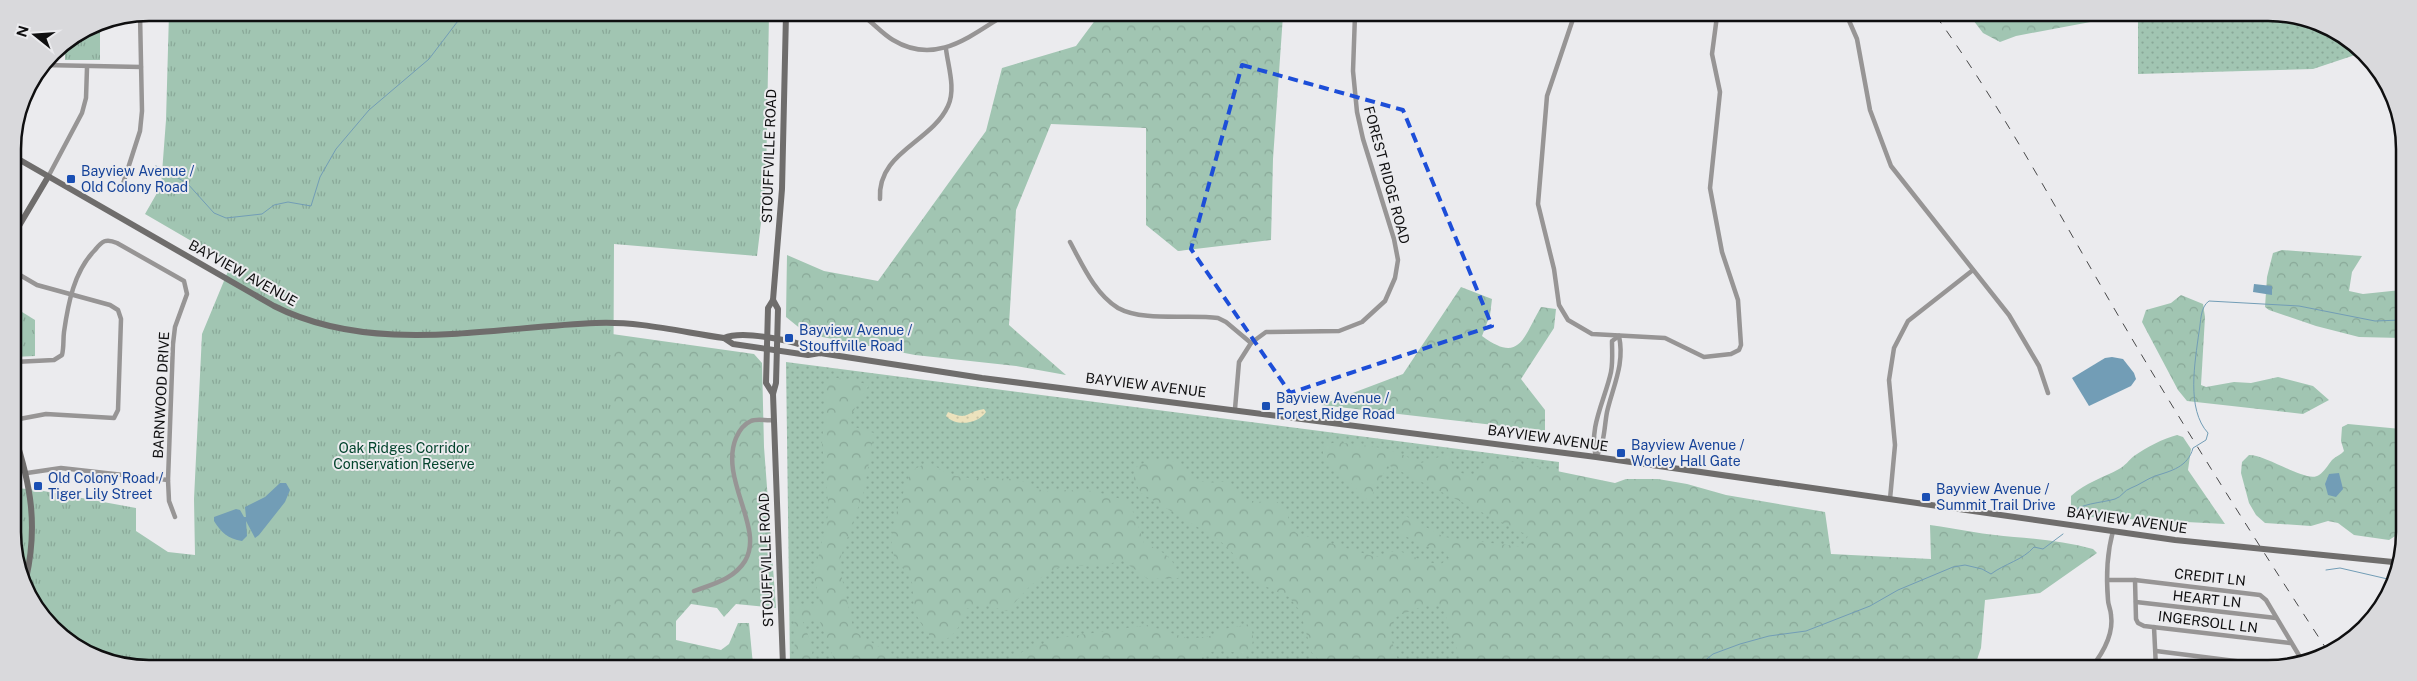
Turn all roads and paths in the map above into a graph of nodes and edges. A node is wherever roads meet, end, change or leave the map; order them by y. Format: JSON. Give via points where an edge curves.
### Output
{"nodes":[{"id":1,"x":1355,"y":21,"type":"edge"},
{"id":2,"x":1572,"y":21,"type":"edge"},
{"id":3,"x":1716,"y":21,"type":"edge"},
{"id":4,"x":1849,"y":21,"type":"edge"},
{"id":5,"x":140,"y":22,"type":"edge"},
{"id":6,"x":786,"y":22,"type":"edge"},
{"id":7,"x":870,"y":22,"type":"edge"},
{"id":8,"x":993,"y":22,"type":"edge"},
{"id":9,"x":946,"y":49,"type":"junction"},
{"id":10,"x":53,"y":66,"type":"edge"},
{"id":11,"x":141,"y":67,"type":"junction"},
{"id":12,"x":87,"y":68,"type":"junction"},
{"id":13,"x":22,"y":161,"type":"edge"},
{"id":14,"x":48,"y":177,"type":"junction"},
{"id":15,"x":122,"y":187,"type":"dead end"},
{"id":16,"x":880,"y":199,"type":"dead end"},
{"id":17,"x":22,"y":221,"type":"edge"},
{"id":18,"x":1070,"y":242,"type":"dead end"},
{"id":19,"x":1973,"y":270,"type":"junction"},
{"id":20,"x":22,"y":276,"type":"edge"},
{"id":21,"x":72,"y":295,"type":"junction"},
{"id":22,"x":773,"y":300,"type":"junction"},
{"id":23,"x":1619,"y":336,"type":"junction"},
{"id":24,"x":724,"y":338,"type":"junction"},
{"id":25,"x":768,"y":339,"type":"junction"},
{"id":26,"x":777,"y":340,"type":"junction"},
{"id":27,"x":1250,"y":342,"type":"junction"},
{"id":28,"x":767,"y":349,"type":"junction"},
{"id":29,"x":777,"y":350,"type":"junction"},
{"id":30,"x":820,"y":353,"type":"junction"},
{"id":31,"x":21,"y":361,"type":"edge"},
{"id":32,"x":2048,"y":393,"type":"dead end"},
{"id":33,"x":773,"y":394,"type":"junction"},
{"id":34,"x":1235,"y":409,"type":"junction"},
{"id":35,"x":21,"y":419,"type":"edge"},
{"id":36,"x":774,"y":420,"type":"junction"},
{"id":37,"x":21,"y":454,"type":"edge"},
{"id":38,"x":1596,"y":457,"type":"junction"},
{"id":39,"x":28,"y":473,"type":"junction"},
{"id":40,"x":168,"y":480,"type":"junction"},
{"id":41,"x":1890,"y":499,"type":"junction"},
{"id":42,"x":175,"y":517,"type":"dead end"},
{"id":43,"x":2113,"y":531,"type":"junction"},
{"id":44,"x":2392,"y":562,"type":"edge"},
{"id":45,"x":28,"y":571,"type":"edge"},
{"id":46,"x":2108,"y":580,"type":"junction"},
{"id":47,"x":2135,"y":580,"type":"junction"},
{"id":48,"x":694,"y":591,"type":"dead end"},
{"id":49,"x":2136,"y":602,"type":"junction"},
{"id":50,"x":2276,"y":618,"type":"junction"},
{"id":51,"x":2154,"y":627,"type":"junction"},
{"id":52,"x":2290,"y":643,"type":"junction"},
{"id":53,"x":2156,"y":651,"type":"junction"},
{"id":54,"x":2299,"y":656,"type":"edge"},
{"id":55,"x":2099,"y":659,"type":"edge"},
{"id":56,"x":2156,"y":659,"type":"edge"},
{"id":57,"x":2220,"y":659,"type":"edge"},
{"id":58,"x":783,"y":660,"type":"edge"}],
"edges":[{"from":1,"to":27,"type":"street","name":"FOREST RIDGE ROAD","via":[[1353,71],[1357,112],[1394,239],[1398,260],[1395,278],[1385,301],[1368,318],[1354,325],[1339,331],[1266,332]]},
{"from":2,"to":23,"type":"street","via":[[1547,96],[1538,204],[1554,268],[1559,305],[1568,320],[1592,334]]},
{"from":3,"to":23,"type":"street","via":[[1712,54],[1720,92],[1710,188],[1722,252],[1738,300],[1741,345],[1731,354],[1704,357],[1665,338]]},
{"from":4,"to":19,"type":"street","via":[[1857,39],[1870,110],[1891,166]]},
{"from":5,"to":11,"type":"street"},
{"from":6,"to":22,"type":"main road","name":"STOUFFVILLE ROAD","via":[[782,189]]},
{"from":7,"to":9,"type":"street","via":[[893,40],[918,49]]},
{"from":8,"to":9,"type":"street"},
{"from":9,"to":16,"type":"street","via":[[950,70],[949,106],[937,122],[886,171],[880,187]]},
{"from":10,"to":12,"type":"street"},
{"from":11,"to":12,"type":"street"},
{"from":11,"to":15,"type":"street","via":[[140,131]]},
{"from":12,"to":14,"type":"street","via":[[82,113]]},
{"from":13,"to":14,"type":"main road","name":"BAYVIEW AVENUE"},
{"from":14,"to":17,"type":"main road"},
{"from":14,"to":24,"type":"main road","name":"BAYVIEW AVENUE","via":[[274,306],[328,325],[376,333],[424,335],[598,323]]},
{"from":18,"to":27,"type":"street","via":[[1097,286],[1119,308],[1142,314],[1218,318]]},
{"from":19,"to":32,"type":"street","via":[[2009,315],[2039,366]]},
{"from":19,"to":41,"type":"street","via":[[1908,321],[1894,348],[1890,380],[1895,445]]},
{"from":20,"to":21,"type":"street","via":[[37,285]]},
{"from":21,"to":31,"type":"street","via":[[64,347],[59,358]]},
{"from":21,"to":35,"type":"street","via":[[110,305],[121,314],[117,416],[109,419],[46,414]]},
{"from":21,"to":40,"type":"street","name":"BARNWOOD DRIVE","via":[[82,267],[103,241],[109,240],[184,282],[187,287],[172,344]]},
{"from":22,"to":25,"type":"main road","name":"STOUFFVILLE ROAD","via":[[768,308]]},
{"from":22,"to":26,"type":"main road","name":"STOUFFVILLE ROAD","via":[[778,308]]},
{"from":23,"to":38,"type":"street","via":[[1620,373],[1608,411],[1602,447]]},
{"from":23,"to":38,"type":"street","via":[[1612,341],[1611,372],[1599,409],[1592,446]]},
{"from":24,"to":25,"type":"main road","name":"BAYVIEW AVENUE","via":[[734,334]]},
{"from":24,"to":28,"type":"main road","name":"BAYVIEW AVENUE","via":[[733,344]]},
{"from":25,"to":26,"type":"main road","name":"BAYVIEW AVENUE"},
{"from":25,"to":28,"type":"main road","name":"STOUFFVILLE ROAD"},
{"from":26,"to":29,"type":"main road","name":"STOUFFVILLE ROAD"},
{"from":26,"to":30,"type":"main road","name":"BAYVIEW AVENUE","via":[[808,345]]},
{"from":27,"to":34,"type":"street","via":[[1239,362]]},
{"from":28,"to":29,"type":"main road","name":"BAYVIEW AVENUE"},
{"from":28,"to":33,"type":"main road","name":"STOUFFVILLE ROAD","via":[[766,383]]},
{"from":29,"to":30,"type":"main road","name":"BAYVIEW AVENUE","via":[[808,355]]},
{"from":29,"to":33,"type":"main road","name":"STOUFFVILLE ROAD"},
{"from":30,"to":34,"type":"main road","name":"BAYVIEW AVENUE","via":[[982,378]]},
{"from":33,"to":36,"type":"main road","name":"STOUFFVILLE ROAD"},
{"from":34,"to":38,"type":"main road","name":"BAYVIEW AVENUE"},
{"from":36,"to":48,"type":"street","via":[[751,421],[738,432],[732,450],[731,468],[749,532],[750,553],[740,568],[726,579]]},
{"from":36,"to":58,"type":"main road","name":"STOUFFVILLE ROAD"},
{"from":37,"to":39,"type":"main road"},
{"from":38,"to":41,"type":"main road","name":"BAYVIEW AVENUE"},
{"from":39,"to":40,"type":"street","via":[[61,468]]},
{"from":39,"to":45,"type":"main road","via":[[33,524]]},
{"from":40,"to":42,"type":"street","name":"BARNWOOD DRIVE","via":[[169,501]]},
{"from":41,"to":43,"type":"main road","name":"BAYVIEW AVENUE"},
{"from":43,"to":44,"type":"main road","name":"BAYVIEW AVENUE"},
{"from":43,"to":46,"type":"street","via":[[2109,545]]},
{"from":46,"to":47,"type":"street","name":"CREDIT LN"},
{"from":46,"to":55,"type":"street","via":[[2109,636]]},
{"from":47,"to":49,"type":"street","name":"INGERSOLL LN"},
{"from":47,"to":50,"type":"street","name":"CREDIT LN","via":[[2255,594],[2266,600]]},
{"from":49,"to":50,"type":"street","name":"HEART LN"},
{"from":49,"to":51,"type":"street","name":"INGERSOLL LN","via":[[2138,623]]},
{"from":50,"to":52,"type":"street","name":"CREDIT LN"},
{"from":51,"to":52,"type":"street","name":"INGERSOLL LN"},
{"from":51,"to":53,"type":"street"},
{"from":52,"to":54,"type":"street","name":"CREDIT LN"},
{"from":53,"to":56,"type":"street"},
{"from":53,"to":57,"type":"street"}]}
